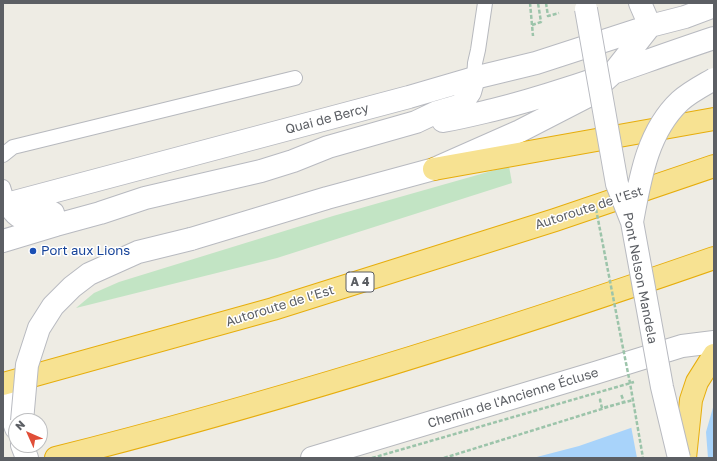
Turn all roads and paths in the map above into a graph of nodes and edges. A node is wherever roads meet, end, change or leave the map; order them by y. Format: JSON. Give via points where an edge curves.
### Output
{"nodes":[{"id":1,"x":485,"y":3,"type":"edge"},
{"id":2,"x":530,"y":3,"type":"edge"},
{"id":3,"x":538,"y":3,"type":"edge"},
{"id":4,"x":546,"y":3,"type":"edge"},
{"id":5,"x":640,"y":3,"type":"edge"},
{"id":6,"x":585,"y":6,"type":"edge"},
{"id":7,"x":714,"y":6,"type":"edge"},
{"id":8,"x":559,"y":13,"type":"dead end"},
{"id":9,"x":532,"y":25,"type":"junction"},
{"id":10,"x":650,"y":26,"type":"junction"},
{"id":11,"x":714,"y":38,"type":"edge"},
{"id":12,"x":536,"y":63,"type":"junction"},
{"id":13,"x":613,"y":73,"type":"junction"},
{"id":14,"x":295,"y":78,"type":"dead end"},
{"id":15,"x":474,"y":78,"type":"junction"},
{"id":16,"x":714,"y":79,"type":"edge"},
{"id":17,"x":714,"y":119,"type":"edge"},
{"id":18,"x":416,"y":122,"type":"junction"},
{"id":19,"x":3,"y":155,"type":"edge"},
{"id":20,"x":714,"y":166,"type":"edge"},
{"id":21,"x":434,"y":169,"type":"junction"},
{"id":22,"x":5,"y":198,"type":"edge"},
{"id":23,"x":145,"y":198,"type":"junction"},
{"id":24,"x":594,"y":202,"type":"dead end"},
{"id":25,"x":632,"y":222,"type":"junction"},
{"id":26,"x":3,"y":241,"type":"edge"},
{"id":27,"x":714,"y":258,"type":"edge"},
{"id":28,"x":714,"y":342,"type":"edge"},
{"id":29,"x":714,"y":355,"type":"edge"},
{"id":30,"x":636,"y":382,"type":"dead end"},
{"id":31,"x":3,"y":384,"type":"edge"},
{"id":32,"x":630,"y":384,"type":"junction"},
{"id":33,"x":3,"y":391,"type":"edge"},
{"id":34,"x":621,"y":394,"type":"dead end"},
{"id":35,"x":633,"y":400,"type":"junction"},
{"id":36,"x":602,"y":409,"type":"junction"},
{"id":37,"x":11,"y":413,"type":"edge"},
{"id":38,"x":23,"y":413,"type":"edge"},
{"id":39,"x":56,"y":458,"type":"edge"},
{"id":40,"x":312,"y":458,"type":"edge"},
{"id":41,"x":372,"y":458,"type":"edge"},
{"id":42,"x":444,"y":458,"type":"edge"},
{"id":43,"x":643,"y":458,"type":"edge"},
{"id":44,"x":679,"y":458,"type":"edge"},
{"id":45,"x":685,"y":458,"type":"edge"}],
"edges":[{"from":1,"to":15,"type":"lane"},
{"from":2,"to":9,"type":"path"},
{"from":3,"to":9,"type":"path","via":[[541,22]]},
{"from":4,"to":8,"type":"path","via":[[548,16]]},
{"from":5,"to":10,"type":"main road"},
{"from":6,"to":25,"type":"main road","name":"Pont Nelson Mandela","bridge":true,"via":[[618,184]]},
{"from":7,"to":10,"type":"main road","name":"Quai de Bercy"},
{"from":9,"to":12,"type":"path"},
{"from":10,"to":12,"type":"main road","name":"Quai de Bercy"},
{"from":10,"to":13,"type":"main road"},
{"from":11,"to":13,"type":"main road"},
{"from":12,"to":15,"type":"main road","name":"Quai de Bercy"},
{"from":13,"to":18,"type":"main road","via":[[525,101],[460,118],[435,123]]},
{"from":13,"to":21,"type":"main road","via":[[588,96],[520,132]]},
{"from":14,"to":19,"type":"lane","via":[[13,147]]},
{"from":15,"to":18,"type":"main road","via":[[470,92],[460,105]]},
{"from":15,"to":22,"type":"main road","name":"Quai de Bercy","via":[[394,101]]},
{"from":16,"to":25,"type":"main road","bridge":true,"via":[[680,101],[659,128],[651,143],[640,178]]},
{"from":17,"to":21,"type":"highway"},
{"from":18,"to":23,"type":"main road","via":[[328,147],[261,171]]},
{"from":20,"to":31,"type":"highway","name":"Autoroute de l’Est","number":"A 4","via":[[541,225],[273,309]]},
{"from":21,"to":38,"type":"main road","bridge":true,"via":[[138,252],[89,274],[53,306],[39,328],[27,365]]},
{"from":22,"to":23,"type":"main road","via":[[16,215],[25,219],[114,196],[132,194]]},
{"from":23,"to":26,"type":"main road"},
{"from":24,"to":32,"type":"path","bridge":true},
{"from":25,"to":44,"type":"main road","name":"Pont Nelson Mandela","bridge":true,"via":[[662,387]]},
{"from":27,"to":39,"type":"highway","via":[[332,382],[173,428]]},
{"from":28,"to":40,"type":"main road","name":"Chemin de l'Ancienne Écluse","via":[[682,346]]},
{"from":29,"to":45,"type":"highway","via":[[697,382],[691,400]]},
{"from":30,"to":32,"type":"path","bridge":true},
{"from":32,"to":35,"type":"path","bridge":true},
{"from":32,"to":41,"type":"path","bridge":true},
{"from":33,"to":37,"type":"main road"},
{"from":34,"to":36,"type":"path","via":[[624,402]]},
{"from":35,"to":36,"type":"path","via":[[602,408],[600,400]]},
{"from":35,"to":43,"type":"path","bridge":true},
{"from":36,"to":42,"type":"path"}]}
